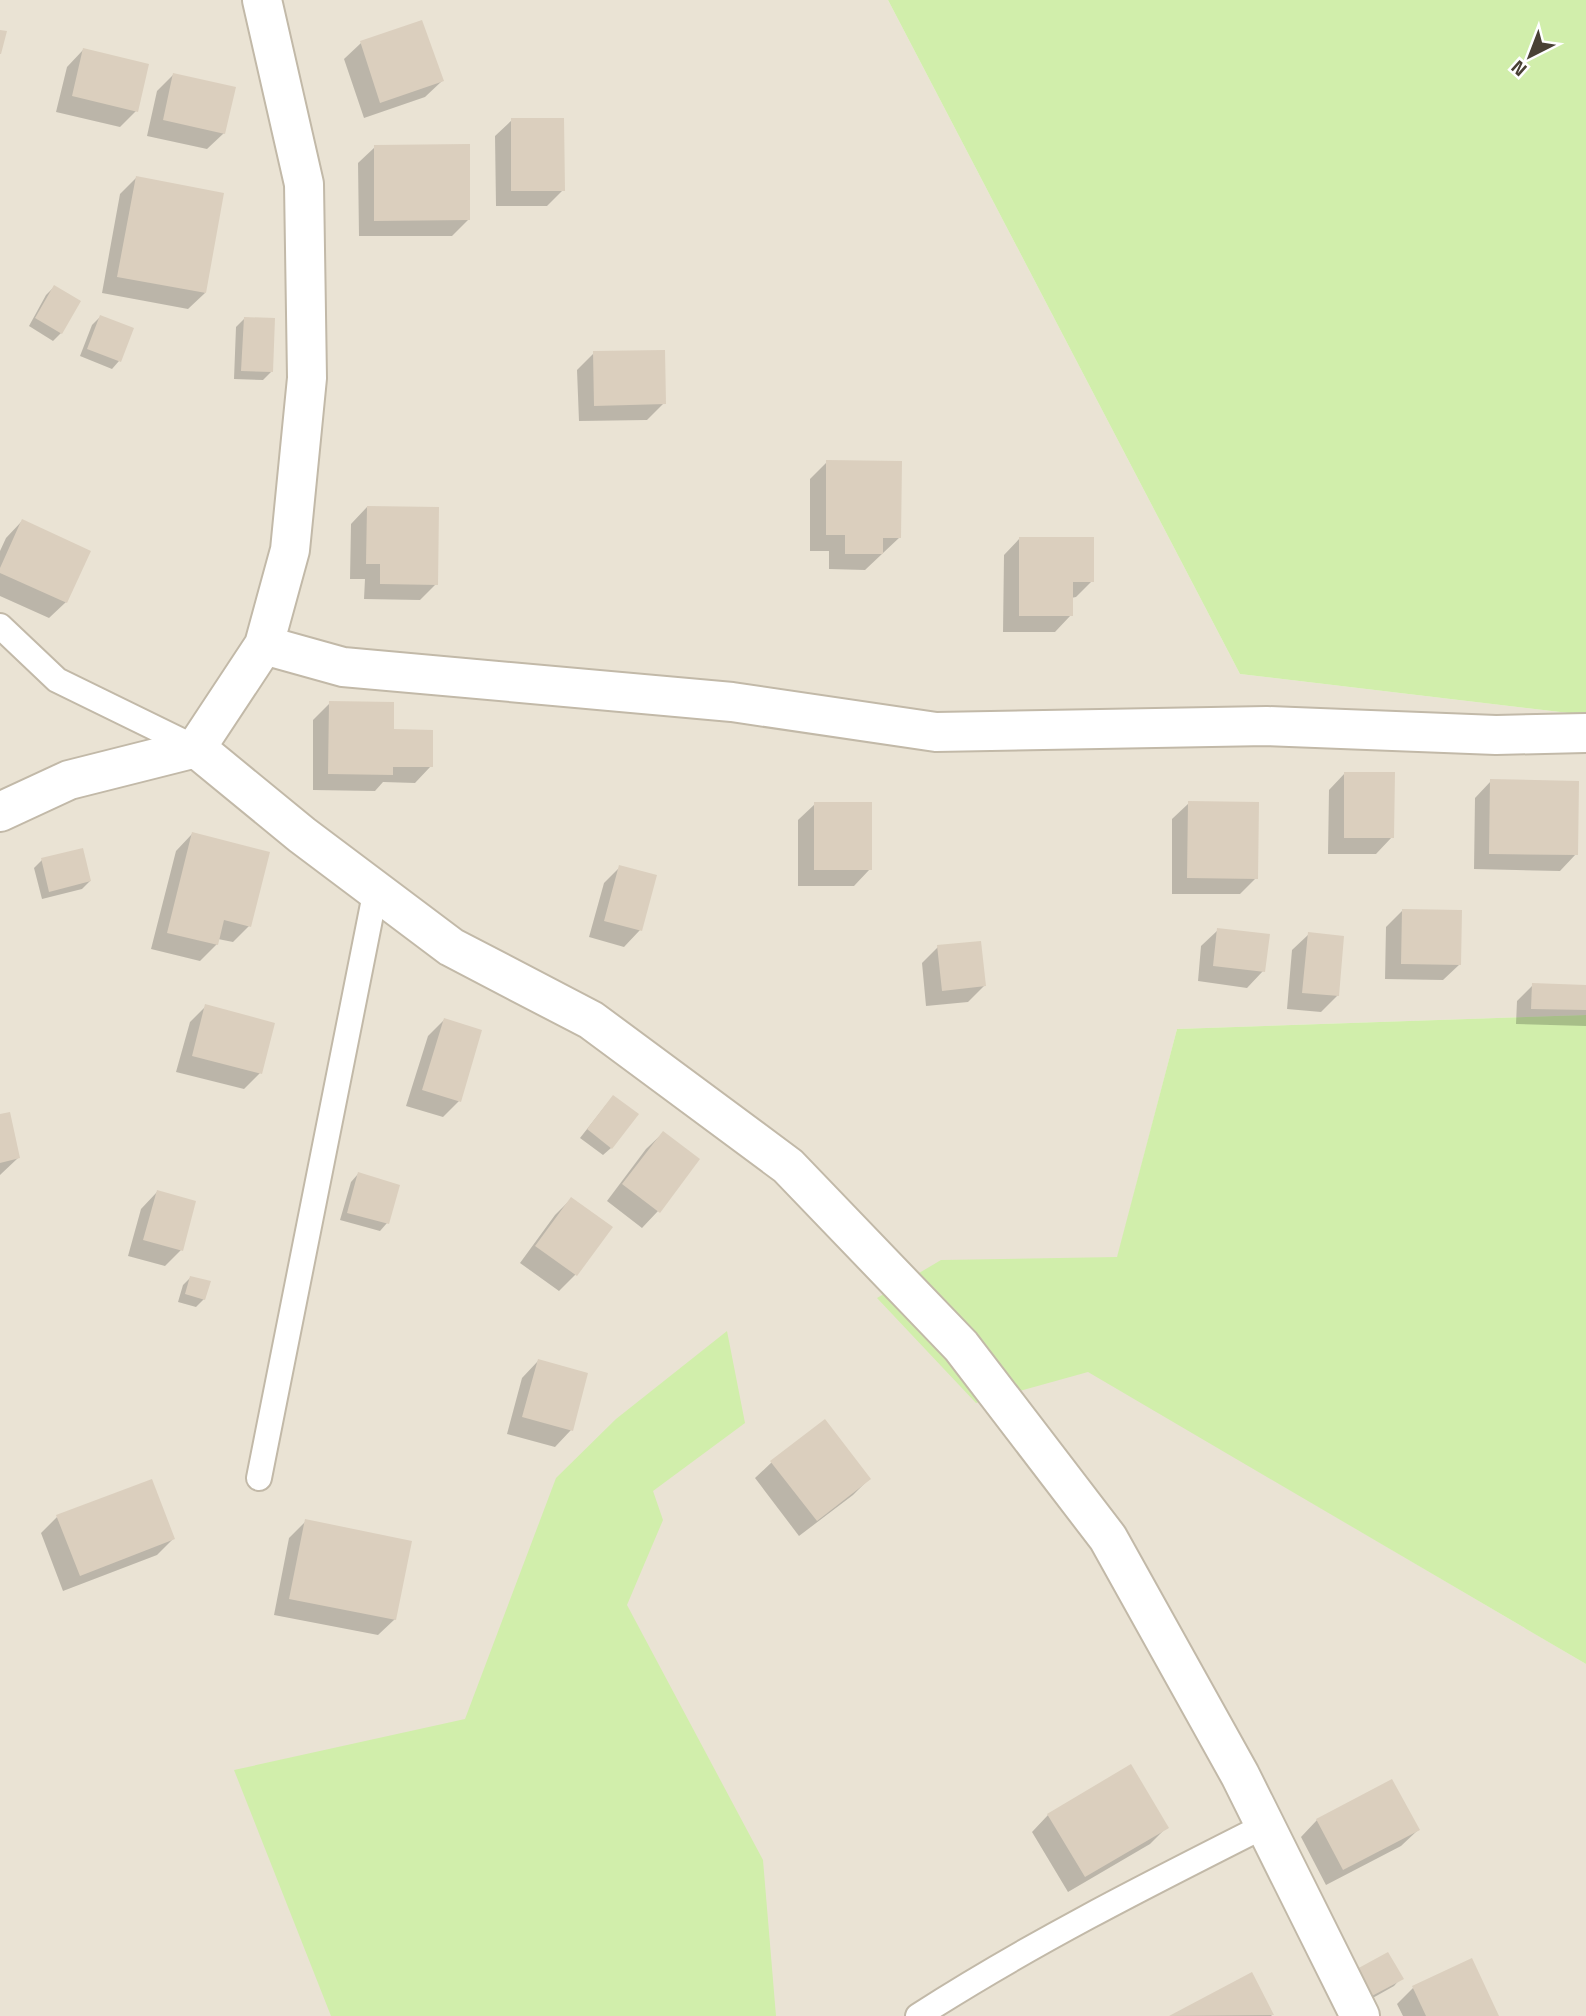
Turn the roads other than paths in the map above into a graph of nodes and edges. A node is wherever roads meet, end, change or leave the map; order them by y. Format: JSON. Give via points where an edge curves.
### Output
{"nodes":[{"id":1,"x":262,"y":0,"type":"edge"},
{"id":2,"x":0,"y":626,"type":"edge"},
{"id":3,"x":264,"y":645,"type":"junction"},
{"id":4,"x":1586,"y":733,"type":"edge"},
{"id":5,"x":196,"y":748,"type":"junction"},
{"id":6,"x":0,"y":812,"type":"edge"},
{"id":7,"x":376,"y":888,"type":"junction"},
{"id":8,"x":259,"y":1478,"type":"dead end"},
{"id":9,"x":1266,"y":1825,"type":"junction"},
{"id":10,"x":918,"y":2016,"type":"edge"},
{"id":11,"x":1360,"y":2016,"type":"edge"}],
"edges":[{"from":1,"to":3,"type":"street","via":[[304,184],[307,379],[290,550]]},
{"from":2,"to":5,"type":"lane","via":[[57,680]]},
{"from":3,"to":4,"type":"street","via":[[343,667],[732,702],[936,732],[1267,726],[1496,735]]},
{"from":3,"to":5,"type":"street"},
{"from":5,"to":6,"type":"street","via":[[69,779]]},
{"from":5,"to":7,"type":"street","via":[[302,835]]},
{"from":7,"to":8,"type":"lane"},
{"from":7,"to":9,"type":"street","via":[[451,947],[591,1020],[788,1166],[961,1346],[1108,1538]]},
{"from":9,"to":10,"type":"lane","via":[[1092,1913]]},
{"from":9,"to":11,"type":"street"}]}
